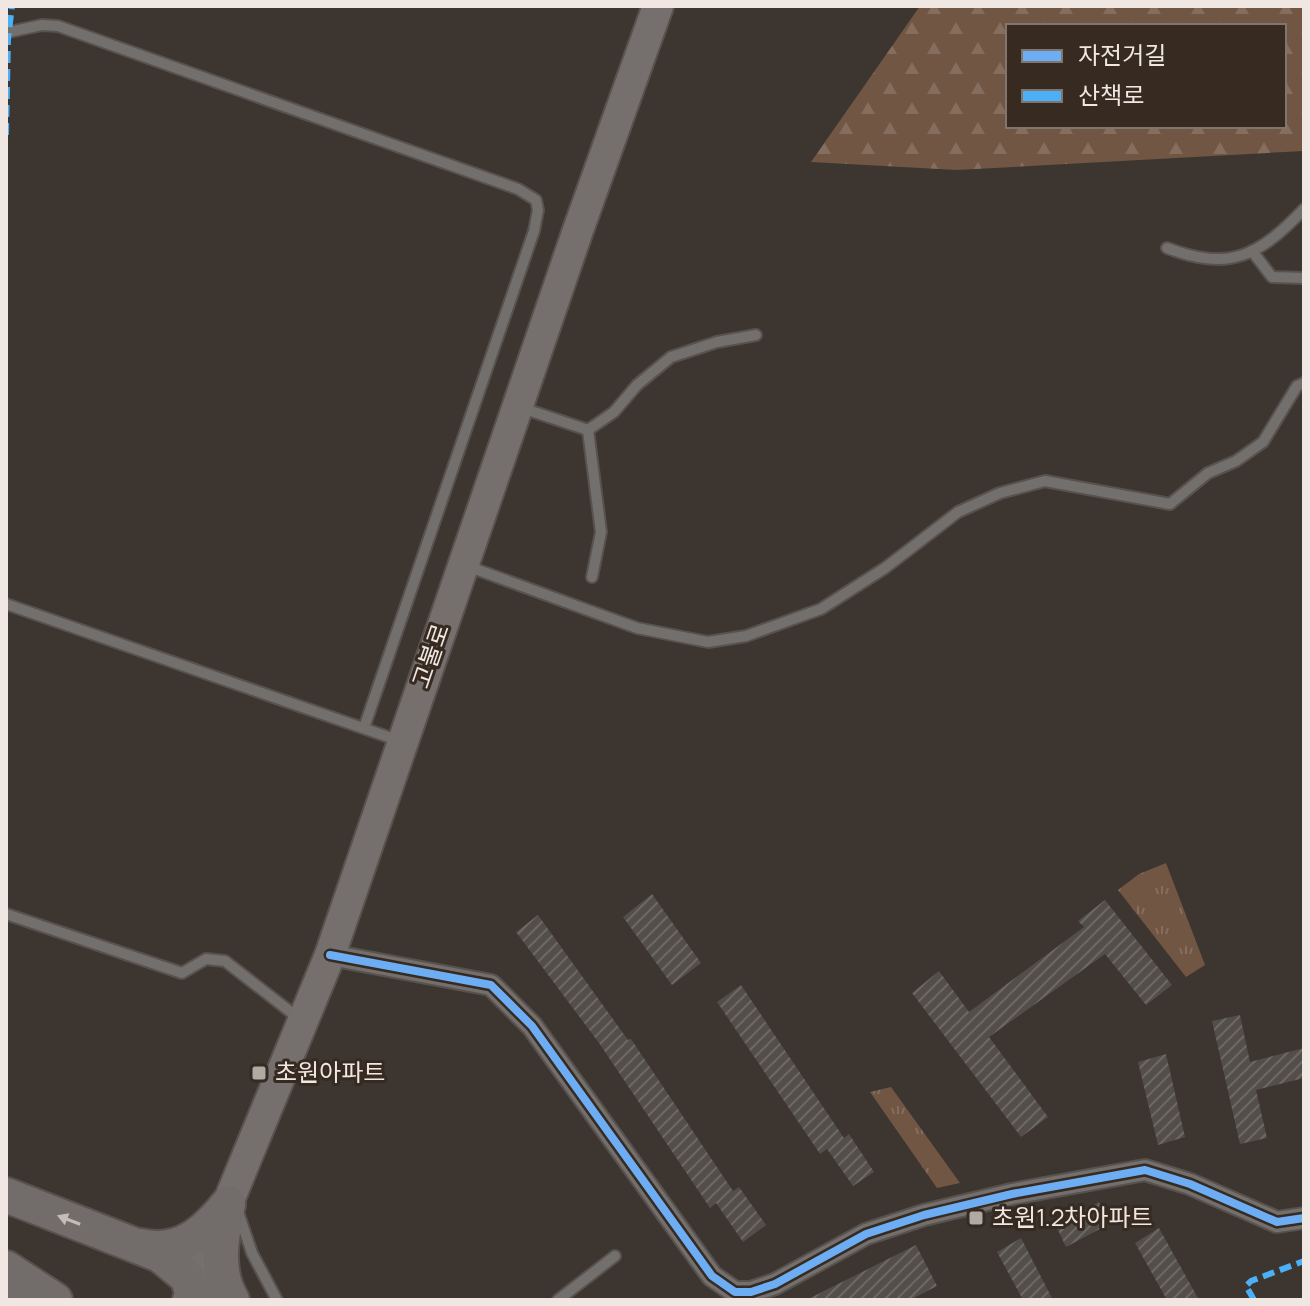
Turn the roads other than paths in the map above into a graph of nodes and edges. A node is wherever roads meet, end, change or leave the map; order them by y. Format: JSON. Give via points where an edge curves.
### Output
{"nodes":[{"id":1,"x":658,"y":6,"type":"edge"},
{"id":2,"x":9,"y":32,"type":"dead end"},
{"id":3,"x":1304,"y":209,"type":"edge"},
{"id":4,"x":1167,"y":248,"type":"dead end"},
{"id":5,"x":1252,"y":251,"type":"junction"},
{"id":6,"x":1304,"y":278,"type":"edge"},
{"id":7,"x":756,"y":335,"type":"dead end"},
{"id":8,"x":1304,"y":383,"type":"edge"},
{"id":9,"x":517,"y":406,"type":"junction"},
{"id":10,"x":588,"y":430,"type":"junction"},
{"id":11,"x":462,"y":565,"type":"junction"},
{"id":12,"x":592,"y":577,"type":"dead end"},
{"id":13,"x":6,"y":604,"type":"edge"},
{"id":14,"x":364,"y":728,"type":"junction"},
{"id":15,"x":402,"y":741,"type":"junction"},
{"id":16,"x":6,"y":914,"type":"edge"},
{"id":17,"x":330,"y":955,"type":"junction"},
{"id":18,"x":303,"y":1021,"type":"junction"},
{"id":19,"x":6,"y":1195,"type":"edge"},
{"id":20,"x":230,"y":1199,"type":"junction"},
{"id":21,"x":1304,"y":1218,"type":"edge"},
{"id":22,"x":132,"y":1244,"type":"junction"},
{"id":23,"x":615,"y":1256,"type":"dead end"},
{"id":24,"x":6,"y":1268,"type":"edge"},
{"id":25,"x":199,"y":1297,"type":"edge"},
{"id":26,"x":55,"y":1300,"type":"edge"},
{"id":27,"x":232,"y":1300,"type":"edge"},
{"id":28,"x":277,"y":1300,"type":"edge"},
{"id":29,"x":558,"y":1300,"type":"edge"}],
"edges":[{"from":1,"to":9,"type":"main road","name":"고불로"},
{"from":2,"to":14,"type":"lane","via":[[58,26],[518,189],[536,200],[534,231]]},
{"from":3,"to":5,"type":"lane","via":[[1282,232]]},
{"from":4,"to":5,"type":"lane","via":[[1198,260],[1233,260]]},
{"from":5,"to":6,"type":"lane","via":[[1272,277]]},
{"from":7,"to":10,"type":"lane","via":[[671,357]]},
{"from":8,"to":11,"type":"lane","via":[[1297,386],[1263,442],[1208,473],[1170,504],[1045,481],[1000,493],[958,512],[821,609],[746,636],[708,642],[637,628]]},
{"from":9,"to":10,"type":"lane"},
{"from":9,"to":11,"type":"main road","name":"고불로"},
{"from":10,"to":12,"type":"lane","via":[[601,532]]},
{"from":11,"to":15,"type":"main road","name":"고불로"},
{"from":13,"to":14,"type":"lane"},
{"from":14,"to":15,"type":"lane"},
{"from":15,"to":17,"type":"main road","name":"고불로"},
{"from":16,"to":18,"type":"lane","via":[[182,973],[206,959],[225,961]]},
{"from":17,"to":18,"type":"main road","name":"고불로"},
{"from":17,"to":21,"type":"street","via":[[491,985],[532,1026],[712,1276],[735,1292],[775,1284],[866,1234],[924,1215],[1145,1170],[1277,1222]]},
{"from":18,"to":20,"type":"main road","name":"고불로"},
{"from":22,"to":19,"type":"highway","one_way":true},
{"from":20,"to":22,"type":"highway","via":[[194,1239],[153,1249]]},
{"from":20,"to":25,"type":"main road","name":"고불로"},
{"from":20,"to":27,"type":"highway","via":[[221,1264]]},
{"from":20,"to":28,"type":"lane"},
{"from":22,"to":25,"type":"highway","via":[[174,1264]]},
{"from":23,"to":29,"type":"lane"},
{"from":24,"to":26,"type":"highway"}]}
